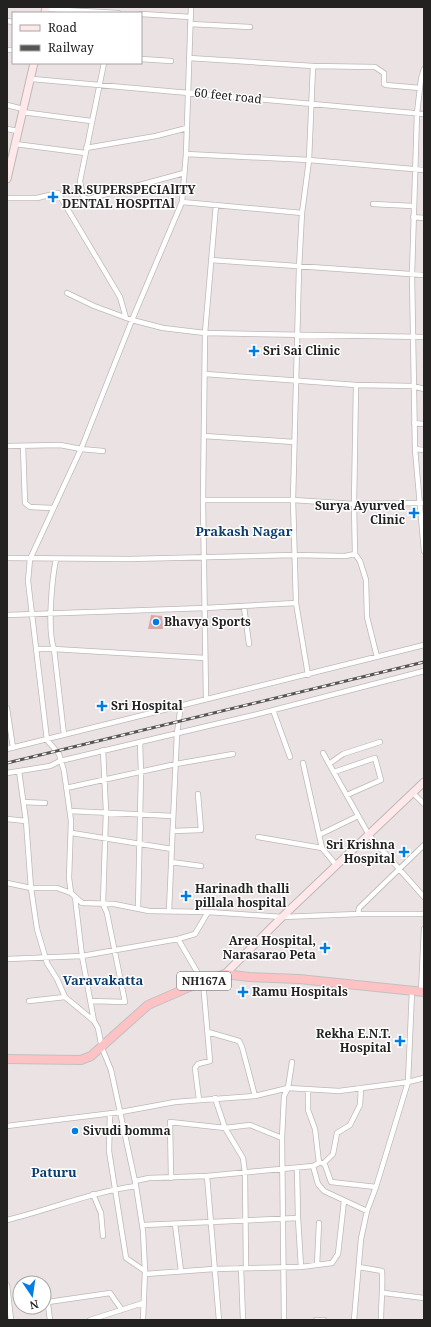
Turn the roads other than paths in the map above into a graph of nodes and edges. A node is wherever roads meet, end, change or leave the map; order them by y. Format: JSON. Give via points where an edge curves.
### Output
{"nodes":[{"id":1,"x":191,"y":7,"type":"edge"},
{"id":2,"x":46,"y":10,"type":"edge"},
{"id":3,"x":90,"y":12,"type":"edge"},
{"id":4,"x":142,"y":14,"type":"edge"},
{"id":5,"x":191,"y":17,"type":"junction"},
{"id":6,"x":190,"y":24,"type":"junction"},
{"id":7,"x":250,"y":27,"type":"dead end"},
{"id":8,"x":189,"y":58,"type":"junction"},
{"id":9,"x":142,"y":59,"type":"edge"},
{"id":10,"x":171,"y":61,"type":"dead end"},
{"id":11,"x":34,"y":64,"type":"edge"},
{"id":12,"x":104,"y":64,"type":"edge"},
{"id":13,"x":313,"y":66,"type":"junction"},
{"id":14,"x":424,"y":69,"type":"edge"},
{"id":15,"x":32,"y":79,"type":"junction"},
{"id":16,"x":100,"y":85,"type":"junction"},
{"id":17,"x":420,"y":88,"type":"junction"},
{"id":18,"x":188,"y":92,"type":"junction"},
{"id":19,"x":312,"y":104,"type":"junction"},
{"id":20,"x":7,"y":105,"type":"edge"},
{"id":21,"x":23,"y":111,"type":"junction"},
{"id":22,"x":417,"y":113,"type":"junction"},
{"id":23,"x":424,"y":114,"type":"edge"},
{"id":24,"x":91,"y":121,"type":"junction"},
{"id":25,"x":187,"y":128,"type":"junction"},
{"id":26,"x":7,"y":129,"type":"edge"},
{"id":27,"x":18,"y":131,"type":"junction"},
{"id":28,"x":15,"y":144,"type":"junction"},
{"id":29,"x":86,"y":150,"type":"junction"},
{"id":30,"x":186,"y":154,"type":"junction"},
{"id":31,"x":309,"y":160,"type":"junction"},
{"id":32,"x":414,"y":169,"type":"junction"},
{"id":33,"x":424,"y":170,"type":"edge"},
{"id":34,"x":184,"y":173,"type":"junction"},
{"id":35,"x":7,"y":179,"type":"edge"},
{"id":36,"x":7,"y":198,"type":"edge"},
{"id":37,"x":182,"y":202,"type":"junction"},
{"id":38,"x":373,"y":204,"type":"dead end"},
{"id":39,"x":216,"y":205,"type":"junction"},
{"id":40,"x":413,"y":206,"type":"junction"},
{"id":41,"x":302,"y":213,"type":"junction"},
{"id":42,"x":413,"y":217,"type":"junction"},
{"id":43,"x":424,"y":218,"type":"edge"},
{"id":44,"x":211,"y":260,"type":"junction"},
{"id":45,"x":299,"y":268,"type":"junction"},
{"id":46,"x":412,"y":275,"type":"junction"},
{"id":47,"x":424,"y":275,"type":"edge"},
{"id":48,"x":67,"y":293,"type":"dead end"},
{"id":49,"x":126,"y":318,"type":"junction"},
{"id":50,"x":132,"y":320,"type":"junction"},
{"id":51,"x":205,"y":333,"type":"junction"},
{"id":52,"x":297,"y":335,"type":"junction"},
{"id":53,"x":413,"y":337,"type":"junction"},
{"id":54,"x":424,"y":337,"type":"edge"},
{"id":55,"x":205,"y":374,"type":"junction"},
{"id":56,"x":295,"y":381,"type":"junction"},
{"id":57,"x":356,"y":385,"type":"junction"},
{"id":58,"x":413,"y":386,"type":"junction"},
{"id":59,"x":424,"y":389,"type":"edge"},
{"id":60,"x":414,"y":423,"type":"junction"},
{"id":61,"x":424,"y":424,"type":"edge"},
{"id":62,"x":204,"y":436,"type":"junction"},
{"id":63,"x":294,"y":442,"type":"junction"},
{"id":64,"x":7,"y":446,"type":"edge"},
{"id":65,"x":23,"y":446,"type":"junction"},
{"id":66,"x":80,"y":449,"type":"junction"},
{"id":67,"x":415,"y":449,"type":"junction"},
{"id":68,"x":424,"y":450,"type":"edge"},
{"id":69,"x":103,"y":451,"type":"dead end"},
{"id":70,"x":203,"y":500,"type":"junction"},
{"id":71,"x":294,"y":500,"type":"junction"},
{"id":72,"x":422,"y":503,"type":"edge"},
{"id":73,"x":354,"y":504,"type":"junction"},
{"id":74,"x":52,"y":508,"type":"junction"},
{"id":75,"x":424,"y":551,"type":"edge"},
{"id":76,"x":355,"y":554,"type":"junction"},
{"id":77,"x":294,"y":555,"type":"junction"},
{"id":78,"x":204,"y":556,"type":"junction"},
{"id":79,"x":7,"y":558,"type":"edge"},
{"id":80,"x":30,"y":559,"type":"junction"},
{"id":81,"x":56,"y":559,"type":"junction"},
{"id":82,"x":296,"y":603,"type":"junction"},
{"id":83,"x":244,"y":607,"type":"junction"},
{"id":84,"x":205,"y":608,"type":"junction"},
{"id":85,"x":52,"y":613,"type":"junction"},
{"id":86,"x":32,"y":614,"type":"junction"},
{"id":87,"x":7,"y":615,"type":"edge"},
{"id":88,"x":249,"y":644,"type":"dead end"},
{"id":89,"x":424,"y":645,"type":"edge"},
{"id":90,"x":36,"y":649,"type":"junction"},
{"id":91,"x":54,"y":649,"type":"junction"},
{"id":92,"x":377,"y":657,"type":"junction"},
{"id":93,"x":205,"y":658,"type":"junction"},
{"id":94,"x":424,"y":671,"type":"edge"},
{"id":95,"x":308,"y":675,"type":"junction"},
{"id":96,"x":206,"y":698,"type":"junction"},
{"id":97,"x":180,"y":705,"type":"junction"},
{"id":98,"x":7,"y":708,"type":"edge"},
{"id":99,"x":273,"y":710,"type":"junction"},
{"id":100,"x":177,"y":733,"type":"junction"},
{"id":101,"x":64,"y":735,"type":"junction"},
{"id":102,"x":47,"y":740,"type":"junction"},
{"id":103,"x":140,"y":742,"type":"junction"},
{"id":104,"x":380,"y":742,"type":"dead end"},
{"id":105,"x":13,"y":748,"type":"junction"},
{"id":106,"x":7,"y":749,"type":"edge"},
{"id":107,"x":104,"y":750,"type":"junction"},
{"id":108,"x":323,"y":753,"type":"dead end"},
{"id":109,"x":233,"y":754,"type":"dead end"},
{"id":110,"x":290,"y":757,"type":"dead end"},
{"id":111,"x":60,"y":761,"type":"junction"},
{"id":112,"x":303,"y":763,"type":"dead end"},
{"id":113,"x":176,"y":764,"type":"junction"},
{"id":114,"x":329,"y":764,"type":"junction"},
{"id":115,"x":19,"y":771,"type":"junction"},
{"id":116,"x":334,"y":772,"type":"junction"},
{"id":117,"x":7,"y":773,"type":"edge"},
{"id":118,"x":141,"y":773,"type":"junction"},
{"id":119,"x":106,"y":779,"type":"junction"},
{"id":120,"x":424,"y":782,"type":"edge"},
{"id":121,"x":66,"y":788,"type":"junction"},
{"id":122,"x":413,"y":793,"type":"junction"},
{"id":123,"x":198,"y":794,"type":"dead end"},
{"id":124,"x":347,"y":795,"type":"junction"},
{"id":125,"x":23,"y":802,"type":"junction"},
{"id":126,"x":45,"y":803,"type":"dead end"},
{"id":127,"x":424,"y":804,"type":"edge"},
{"id":128,"x":70,"y":811,"type":"junction"},
{"id":129,"x":106,"y":811,"type":"junction"},
{"id":130,"x":140,"y":814,"type":"junction"},
{"id":131,"x":173,"y":816,"type":"junction"},
{"id":132,"x":358,"y":816,"type":"junction"},
{"id":133,"x":7,"y":819,"type":"edge"},
{"id":134,"x":26,"y":821,"type":"junction"},
{"id":135,"x":173,"y":831,"type":"junction"},
{"id":136,"x":72,"y":833,"type":"junction"},
{"id":137,"x":319,"y":835,"type":"junction"},
{"id":138,"x":369,"y":835,"type":"junction"},
{"id":139,"x":106,"y":838,"type":"junction"},
{"id":140,"x":258,"y":838,"type":"dead end"},
{"id":141,"x":140,"y":843,"type":"junction"},
{"id":142,"x":424,"y":845,"type":"edge"},
{"id":143,"x":322,"y":848,"type":"junction"},
{"id":144,"x":172,"y":849,"type":"junction"},
{"id":145,"x":171,"y":862,"type":"junction"},
{"id":146,"x":201,"y":866,"type":"dead end"},
{"id":147,"x":337,"y":866,"type":"junction"},
{"id":148,"x":399,"y":869,"type":"junction"},
{"id":149,"x":7,"y":883,"type":"edge"},
{"id":150,"x":31,"y":888,"type":"junction"},
{"id":151,"x":71,"y":893,"type":"junction"},
{"id":152,"x":75,"y":897,"type":"junction"},
{"id":153,"x":424,"y":897,"type":"edge"},
{"id":154,"x":103,"y":904,"type":"junction"},
{"id":155,"x":138,"y":909,"type":"junction"},
{"id":156,"x":169,"y":911,"type":"junction"},
{"id":157,"x":208,"y":912,"type":"junction"},
{"id":158,"x":358,"y":914,"type":"junction"},
{"id":159,"x":424,"y":914,"type":"edge"},
{"id":160,"x":282,"y":917,"type":"junction"},
{"id":161,"x":424,"y":929,"type":"edge"},
{"id":162,"x":178,"y":939,"type":"junction"},
{"id":163,"x":115,"y":950,"type":"junction"},
{"id":164,"x":82,"y":956,"type":"junction"},
{"id":165,"x":46,"y":958,"type":"junction"},
{"id":166,"x":7,"y":959,"type":"edge"},
{"id":167,"x":225,"y":974,"type":"junction"},
{"id":168,"x":203,"y":982,"type":"junction"},
{"id":169,"x":412,"y":991,"type":"junction"},
{"id":170,"x":423,"y":992,"type":"edge"},
{"id":171,"x":65,"y":997,"type":"junction"},
{"id":172,"x":29,"y":1001,"type":"dead end"},
{"id":173,"x":91,"y":1001,"type":"junction"},
{"id":174,"x":94,"y":1021,"type":"junction"},
{"id":175,"x":208,"y":1032,"type":"junction"},
{"id":176,"x":102,"y":1048,"type":"junction"},
{"id":177,"x":7,"y":1059,"type":"edge"},
{"id":178,"x":292,"y":1062,"type":"dead end"},
{"id":179,"x":424,"y":1078,"type":"edge"},
{"id":180,"x":408,"y":1082,"type":"junction"},
{"id":181,"x":288,"y":1088,"type":"junction"},
{"id":182,"x":361,"y":1088,"type":"junction"},
{"id":183,"x":308,"y":1089,"type":"junction"},
{"id":184,"x":255,"y":1096,"type":"junction"},
{"id":185,"x":215,"y":1098,"type":"junction"},
{"id":186,"x":199,"y":1100,"type":"junction"},
{"id":187,"x":121,"y":1112,"type":"junction"},
{"id":188,"x":110,"y":1114,"type":"junction"},
{"id":189,"x":7,"y":1126,"type":"edge"},
{"id":190,"x":225,"y":1128,"type":"junction"},
{"id":191,"x":282,"y":1138,"type":"junction"},
{"id":192,"x":321,"y":1163,"type":"junction"},
{"id":193,"x":313,"y":1166,"type":"junction"},
{"id":194,"x":297,"y":1168,"type":"junction"},
{"id":195,"x":282,"y":1169,"type":"junction"},
{"id":196,"x":245,"y":1173,"type":"junction"},
{"id":197,"x":207,"y":1176,"type":"junction"},
{"id":198,"x":171,"y":1178,"type":"junction"},
{"id":199,"x":136,"y":1183,"type":"junction"},
{"id":200,"x":376,"y":1187,"type":"junction"},
{"id":201,"x":116,"y":1189,"type":"junction"},
{"id":202,"x":93,"y":1194,"type":"junction"},
{"id":203,"x":344,"y":1201,"type":"junction"},
{"id":204,"x":367,"y":1212,"type":"junction"},
{"id":205,"x":298,"y":1218,"type":"junction"},
{"id":206,"x":282,"y":1219,"type":"junction"},
{"id":207,"x":7,"y":1220,"type":"edge"},
{"id":208,"x":245,"y":1220,"type":"junction"},
{"id":209,"x":210,"y":1222,"type":"junction"},
{"id":210,"x":319,"y":1223,"type":"dead end"},
{"id":211,"x":175,"y":1224,"type":"junction"},
{"id":212,"x":143,"y":1225,"type":"junction"},
{"id":213,"x":103,"y":1236,"type":"dead end"},
{"id":214,"x":317,"y":1265,"type":"junction"},
{"id":215,"x":284,"y":1267,"type":"junction"},
{"id":216,"x":301,"y":1267,"type":"junction"},
{"id":217,"x":359,"y":1267,"type":"junction"},
{"id":218,"x":244,"y":1268,"type":"junction"},
{"id":219,"x":214,"y":1269,"type":"junction"},
{"id":220,"x":181,"y":1271,"type":"junction"},
{"id":221,"x":145,"y":1273,"type":"junction"},
{"id":222,"x":7,"y":1285,"type":"edge"},
{"id":223,"x":384,"y":1293,"type":"junction"},
{"id":224,"x":424,"y":1298,"type":"edge"},
{"id":225,"x":52,"y":1301,"type":"edge"},
{"id":226,"x":143,"y":1303,"type":"junction"},
{"id":227,"x":122,"y":1310,"type":"junction"},
{"id":228,"x":11,"y":1320,"type":"edge"},
{"id":229,"x":91,"y":1320,"type":"edge"},
{"id":230,"x":143,"y":1320,"type":"edge"},
{"id":231,"x":219,"y":1320,"type":"edge"},
{"id":232,"x":243,"y":1320,"type":"edge"},
{"id":233,"x":284,"y":1320,"type":"edge"},
{"id":234,"x":316,"y":1320,"type":"edge"},
{"id":235,"x":324,"y":1320,"type":"edge"},
{"id":236,"x":354,"y":1320,"type":"edge"},
{"id":237,"x":381,"y":1320,"type":"edge"}],
"edges":[{"from":1,"to":5,"type":"street"},
{"from":2,"to":3,"type":"street"},
{"from":4,"to":5,"type":"street"},
{"from":5,"to":6,"type":"street"},
{"from":6,"to":7,"type":"street"},
{"from":6,"to":8,"type":"street"},
{"from":8,"to":13,"type":"street"},
{"from":8,"to":18,"type":"street"},
{"from":9,"to":10,"type":"street"},
{"from":11,"to":15,"type":"main road"},
{"from":12,"to":16,"type":"street"},
{"from":13,"to":17,"type":"street","via":[[375,67],[384,73],[386,85]]},
{"from":13,"to":19,"type":"street"},
{"from":14,"to":17,"type":"street"},
{"from":15,"to":16,"type":"street","name":"60 feet road"},
{"from":15,"to":21,"type":"main road"},
{"from":16,"to":18,"type":"street","name":"60 feet road"},
{"from":16,"to":24,"type":"street"},
{"from":17,"to":22,"type":"street"},
{"from":18,"to":19,"type":"street","name":"60 feet road"},
{"from":18,"to":25,"type":"street"},
{"from":19,"to":22,"type":"street","name":"60 feet road"},
{"from":19,"to":31,"type":"street"},
{"from":20,"to":21,"type":"street"},
{"from":21,"to":24,"type":"street"},
{"from":21,"to":27,"type":"main road"},
{"from":22,"to":23,"type":"street","name":"60 feet road"},
{"from":22,"to":32,"type":"street"},
{"from":24,"to":29,"type":"street"},
{"from":25,"to":29,"type":"street"},
{"from":25,"to":30,"type":"street"},
{"from":26,"to":27,"type":"street"},
{"from":27,"to":28,"type":"main road"},
{"from":28,"to":29,"type":"street"},
{"from":28,"to":35,"type":"main road"},
{"from":29,"to":34,"type":"street","via":[[80,181],[83,197],[88,199]]},
{"from":30,"to":31,"type":"street"},
{"from":30,"to":34,"type":"street"},
{"from":31,"to":32,"type":"street"},
{"from":31,"to":41,"type":"street"},
{"from":32,"to":33,"type":"street"},
{"from":32,"to":40,"type":"street"},
{"from":34,"to":37,"type":"street"},
{"from":36,"to":49,"type":"street","via":[[37,198],[58,193],[120,297]]},
{"from":37,"to":39,"type":"street"},
{"from":37,"to":50,"type":"street"},
{"from":38,"to":40,"type":"street"},
{"from":39,"to":41,"type":"street"},
{"from":39,"to":44,"type":"street"},
{"from":40,"to":42,"type":"street"},
{"from":41,"to":45,"type":"street"},
{"from":42,"to":43,"type":"street"},
{"from":42,"to":46,"type":"street"},
{"from":44,"to":45,"type":"street"},
{"from":44,"to":51,"type":"street"},
{"from":45,"to":46,"type":"street"},
{"from":45,"to":52,"type":"street"},
{"from":46,"to":47,"type":"street"},
{"from":46,"to":53,"type":"street"},
{"from":48,"to":49,"type":"street"},
{"from":49,"to":50,"type":"street"},
{"from":50,"to":51,"type":"street","via":[[163,328]]},
{"from":50,"to":66,"type":"street"},
{"from":51,"to":52,"type":"street"},
{"from":51,"to":55,"type":"street"},
{"from":52,"to":53,"type":"street"},
{"from":52,"to":56,"type":"street"},
{"from":53,"to":54,"type":"street"},
{"from":53,"to":58,"type":"street"},
{"from":55,"to":56,"type":"street"},
{"from":55,"to":62,"type":"street"},
{"from":56,"to":57,"type":"street"},
{"from":56,"to":63,"type":"street"},
{"from":57,"to":58,"type":"street"},
{"from":57,"to":73,"type":"street"},
{"from":58,"to":59,"type":"street"},
{"from":58,"to":60,"type":"street"},
{"from":60,"to":61,"type":"street"},
{"from":60,"to":67,"type":"street"},
{"from":62,"to":63,"type":"street"},
{"from":62,"to":70,"type":"street"},
{"from":63,"to":71,"type":"street"},
{"from":64,"to":65,"type":"street"},
{"from":65,"to":66,"type":"street","via":[[60,445]]},
{"from":65,"to":74,"type":"street","via":[[25,503],[30,507]]},
{"from":66,"to":69,"type":"street"},
{"from":66,"to":74,"type":"street"},
{"from":67,"to":68,"type":"street"},
{"from":67,"to":72,"type":"street"},
{"from":70,"to":71,"type":"street"},
{"from":70,"to":78,"type":"street"},
{"from":71,"to":73,"type":"street"},
{"from":71,"to":77,"type":"street"},
{"from":72,"to":73,"type":"street"},
{"from":72,"to":75,"type":"street"},
{"from":73,"to":76,"type":"street"},
{"from":74,"to":80,"type":"street"},
{"from":76,"to":77,"type":"street"},
{"from":76,"to":92,"type":"street","via":[[366,580],[367,617]]},
{"from":77,"to":78,"type":"street"},
{"from":77,"to":82,"type":"street"},
{"from":78,"to":81,"type":"street"},
{"from":78,"to":84,"type":"street"},
{"from":79,"to":80,"type":"street"},
{"from":80,"to":81,"type":"street"},
{"from":80,"to":86,"type":"street","via":[[28,581]]},
{"from":81,"to":85,"type":"street","via":[[52,579]]},
{"from":82,"to":83,"type":"street"},
{"from":82,"to":95,"type":"street"},
{"from":83,"to":84,"type":"street"},
{"from":83,"to":88,"type":"street"},
{"from":84,"to":85,"type":"street"},
{"from":84,"to":93,"type":"street"},
{"from":85,"to":86,"type":"street"},
{"from":85,"to":91,"type":"street"},
{"from":86,"to":87,"type":"street"},
{"from":86,"to":90,"type":"street"},
{"from":89,"to":92,"type":"street"},
{"from":90,"to":91,"type":"street"},
{"from":90,"to":102,"type":"street"},
{"from":91,"to":93,"type":"street"},
{"from":91,"to":101,"type":"street"},
{"from":92,"to":95,"type":"street"},
{"from":93,"to":96,"type":"street"},
{"from":94,"to":99,"type":"street"},
{"from":95,"to":96,"type":"street"},
{"from":96,"to":97,"type":"street"},
{"from":97,"to":100,"type":"street"},
{"from":97,"to":101,"type":"street"},
{"from":98,"to":105,"type":"street"},
{"from":99,"to":100,"type":"street"},
{"from":99,"to":110,"type":"street"},
{"from":100,"to":103,"type":"street"},
{"from":100,"to":113,"type":"street"},
{"from":101,"to":102,"type":"street"},
{"from":102,"to":105,"type":"street"},
{"from":102,"to":111,"type":"street","via":[[59,754]]},
{"from":103,"to":107,"type":"street"},
{"from":103,"to":118,"type":"street"},
{"from":104,"to":114,"type":"street","via":[[343,754]]},
{"from":105,"to":106,"type":"street"},
{"from":107,"to":111,"type":"street"},
{"from":107,"to":119,"type":"street"},
{"from":108,"to":114,"type":"street"},
{"from":109,"to":113,"type":"street"},
{"from":111,"to":115,"type":"street","via":[[50,766]]},
{"from":111,"to":121,"type":"street"},
{"from":112,"to":137,"type":"street"},
{"from":113,"to":118,"type":"street"},
{"from":113,"to":131,"type":"street"},
{"from":114,"to":116,"type":"street"},
{"from":115,"to":117,"type":"street"},
{"from":115,"to":125,"type":"street"},
{"from":116,"to":124,"type":"street"},
{"from":116,"to":124,"type":"street","via":[[375,758],[381,780]]},
{"from":118,"to":119,"type":"street"},
{"from":118,"to":130,"type":"street"},
{"from":119,"to":121,"type":"street"},
{"from":119,"to":129,"type":"street"},
{"from":120,"to":122,"type":"main road"},
{"from":121,"to":128,"type":"street"},
{"from":122,"to":127,"type":"street"},
{"from":122,"to":138,"type":"main road"},
{"from":123,"to":135,"type":"street","via":[[201,830]]},
{"from":124,"to":132,"type":"street"},
{"from":125,"to":126,"type":"street"},
{"from":125,"to":134,"type":"street"},
{"from":128,"to":129,"type":"street"},
{"from":128,"to":136,"type":"street"},
{"from":129,"to":130,"type":"street"},
{"from":129,"to":139,"type":"street"},
{"from":130,"to":131,"type":"street"},
{"from":130,"to":141,"type":"street"},
{"from":131,"to":135,"type":"street"},
{"from":132,"to":137,"type":"street"},
{"from":132,"to":138,"type":"street"},
{"from":133,"to":134,"type":"street"},
{"from":134,"to":150,"type":"street"},
{"from":135,"to":144,"type":"street"},
{"from":136,"to":139,"type":"street"},
{"from":136,"to":151,"type":"street","via":[[69,878]]},
{"from":137,"to":143,"type":"street"},
{"from":138,"to":147,"type":"main road"},
{"from":138,"to":148,"type":"street"},
{"from":139,"to":141,"type":"street"},
{"from":139,"to":154,"type":"street"},
{"from":140,"to":143,"type":"street"},
{"from":141,"to":144,"type":"street"},
{"from":141,"to":155,"type":"street"},
{"from":142,"to":148,"type":"street"},
{"from":143,"to":147,"type":"street"},
{"from":144,"to":145,"type":"street"},
{"from":145,"to":146,"type":"street"},
{"from":145,"to":156,"type":"street"},
{"from":147,"to":160,"type":"main road"},
{"from":148,"to":153,"type":"street"},
{"from":148,"to":158,"type":"street","via":[[358,908]]},
{"from":149,"to":150,"type":"street"},
{"from":150,"to":151,"type":"street","via":[[57,888]]},
{"from":150,"to":165,"type":"street","via":[[37,929]]},
{"from":151,"to":152,"type":"street"},
{"from":152,"to":154,"type":"street","via":[[82,903]]},
{"from":152,"to":164,"type":"street"},
{"from":154,"to":155,"type":"street"},
{"from":154,"to":163,"type":"street"},
{"from":155,"to":156,"type":"street"},
{"from":156,"to":157,"type":"street"},
{"from":157,"to":160,"type":"street"},
{"from":157,"to":162,"type":"street","via":[[195,934]]},
{"from":158,"to":159,"type":"street"},
{"from":158,"to":160,"type":"street"},
{"from":160,"to":167,"type":"main road"},
{"from":161,"to":170,"type":"street"},
{"from":162,"to":163,"type":"street"},
{"from":162,"to":168,"type":"street"},
{"from":163,"to":164,"type":"street"},
{"from":163,"to":173,"type":"street","via":[[125,1002]]},
{"from":164,"to":165,"type":"street"},
{"from":164,"to":173,"type":"street"},
{"from":165,"to":166,"type":"street"},
{"from":165,"to":171,"type":"street"},
{"from":167,"to":168,"type":"highway","number":"NH167A"},
{"from":167,"to":169,"type":"highway","number":"NH167A"},
{"from":168,"to":175,"type":"street"},
{"from":168,"to":176,"type":"highway","number":"NH167A","via":[[148,1005]]},
{"from":169,"to":170,"type":"highway","number":"NH167A"},
{"from":169,"to":180,"type":"street"},
{"from":171,"to":172,"type":"street"},
{"from":171,"to":174,"type":"street"},
{"from":173,"to":174,"type":"street"},
{"from":174,"to":176,"type":"street"},
{"from":175,"to":184,"type":"street","via":[[239,1041]]},
{"from":175,"to":186,"type":"street","via":[[210,1061],[198,1064],[195,1068]]},
{"from":176,"to":177,"type":"highway","number":"NH167A","via":[[81,1060]]},
{"from":176,"to":187,"type":"street","via":[[111,1070]]},
{"from":178,"to":181,"type":"street"},
{"from":179,"to":180,"type":"street"},
{"from":180,"to":182,"type":"street"},
{"from":180,"to":200,"type":"street"},
{"from":181,"to":183,"type":"street"},
{"from":181,"to":184,"type":"street"},
{"from":181,"to":191,"type":"street","via":[[284,1096]]},
{"from":182,"to":183,"type":"street","via":[[339,1091]]},
{"from":182,"to":192,"type":"street","via":[[360,1105],[350,1125],[337,1133],[333,1154]]},
{"from":183,"to":192,"type":"street","via":[[308,1110],[315,1128]]},
{"from":184,"to":185,"type":"street"},
{"from":185,"to":186,"type":"street"},
{"from":185,"to":190,"type":"street"},
{"from":186,"to":187,"type":"street"},
{"from":187,"to":188,"type":"street"},
{"from":187,"to":199,"type":"street"},
{"from":188,"to":189,"type":"street"},
{"from":188,"to":201,"type":"street","via":[[108,1140]]},
{"from":190,"to":191,"type":"street","via":[[250,1125]]},
{"from":190,"to":196,"type":"street","via":[[243,1158]]},
{"from":190,"to":198,"type":"street","via":[[170,1122]]},
{"from":191,"to":195,"type":"street"},
{"from":192,"to":193,"type":"street"},
{"from":192,"to":200,"type":"street","via":[[331,1182]]},
{"from":193,"to":194,"type":"street"},
{"from":193,"to":203,"type":"street","via":[[318,1184],[324,1191]]},
{"from":194,"to":195,"type":"street"},
{"from":194,"to":205,"type":"street"},
{"from":195,"to":196,"type":"street"},
{"from":195,"to":206,"type":"street"},
{"from":196,"to":197,"type":"street"},
{"from":196,"to":208,"type":"street"},
{"from":197,"to":198,"type":"street"},
{"from":197,"to":209,"type":"street"},
{"from":198,"to":199,"type":"street"},
{"from":199,"to":201,"type":"street"},
{"from":199,"to":212,"type":"street"},
{"from":200,"to":204,"type":"street"},
{"from":201,"to":202,"type":"street"},
{"from":201,"to":221,"type":"street","via":[[126,1258]]},
{"from":202,"to":207,"type":"street","via":[[46,1211]]},
{"from":202,"to":213,"type":"street","via":[[100,1212]]},
{"from":203,"to":204,"type":"street"},
{"from":203,"to":214,"type":"street","via":[[338,1254],[332,1263]]},
{"from":204,"to":217,"type":"street"},
{"from":205,"to":206,"type":"street"},
{"from":205,"to":216,"type":"street"},
{"from":206,"to":208,"type":"street"},
{"from":206,"to":215,"type":"street"},
{"from":208,"to":209,"type":"street"},
{"from":208,"to":218,"type":"street"},
{"from":209,"to":211,"type":"street"},
{"from":209,"to":219,"type":"street"},
{"from":210,"to":214,"type":"street"},
{"from":211,"to":212,"type":"street"},
{"from":211,"to":220,"type":"street"},
{"from":212,"to":221,"type":"street"},
{"from":214,"to":216,"type":"street"},
{"from":215,"to":216,"type":"street"},
{"from":215,"to":218,"type":"street"},
{"from":215,"to":233,"type":"street"},
{"from":217,"to":223,"type":"street","via":[[382,1271]]},
{"from":217,"to":236,"type":"street"},
{"from":218,"to":219,"type":"street"},
{"from":218,"to":232,"type":"street"},
{"from":219,"to":220,"type":"street"},
{"from":219,"to":231,"type":"street"},
{"from":220,"to":221,"type":"street"},
{"from":221,"to":226,"type":"street"},
{"from":222,"to":228,"type":"street"},
{"from":223,"to":224,"type":"street"},
{"from":223,"to":237,"type":"street","via":[[381,1299]]},
{"from":225,"to":227,"type":"street","via":[[110,1293]]},
{"from":226,"to":227,"type":"street"},
{"from":226,"to":230,"type":"street"},
{"from":227,"to":229,"type":"street"},
{"from":234,"to":235,"type":"street"}]}
